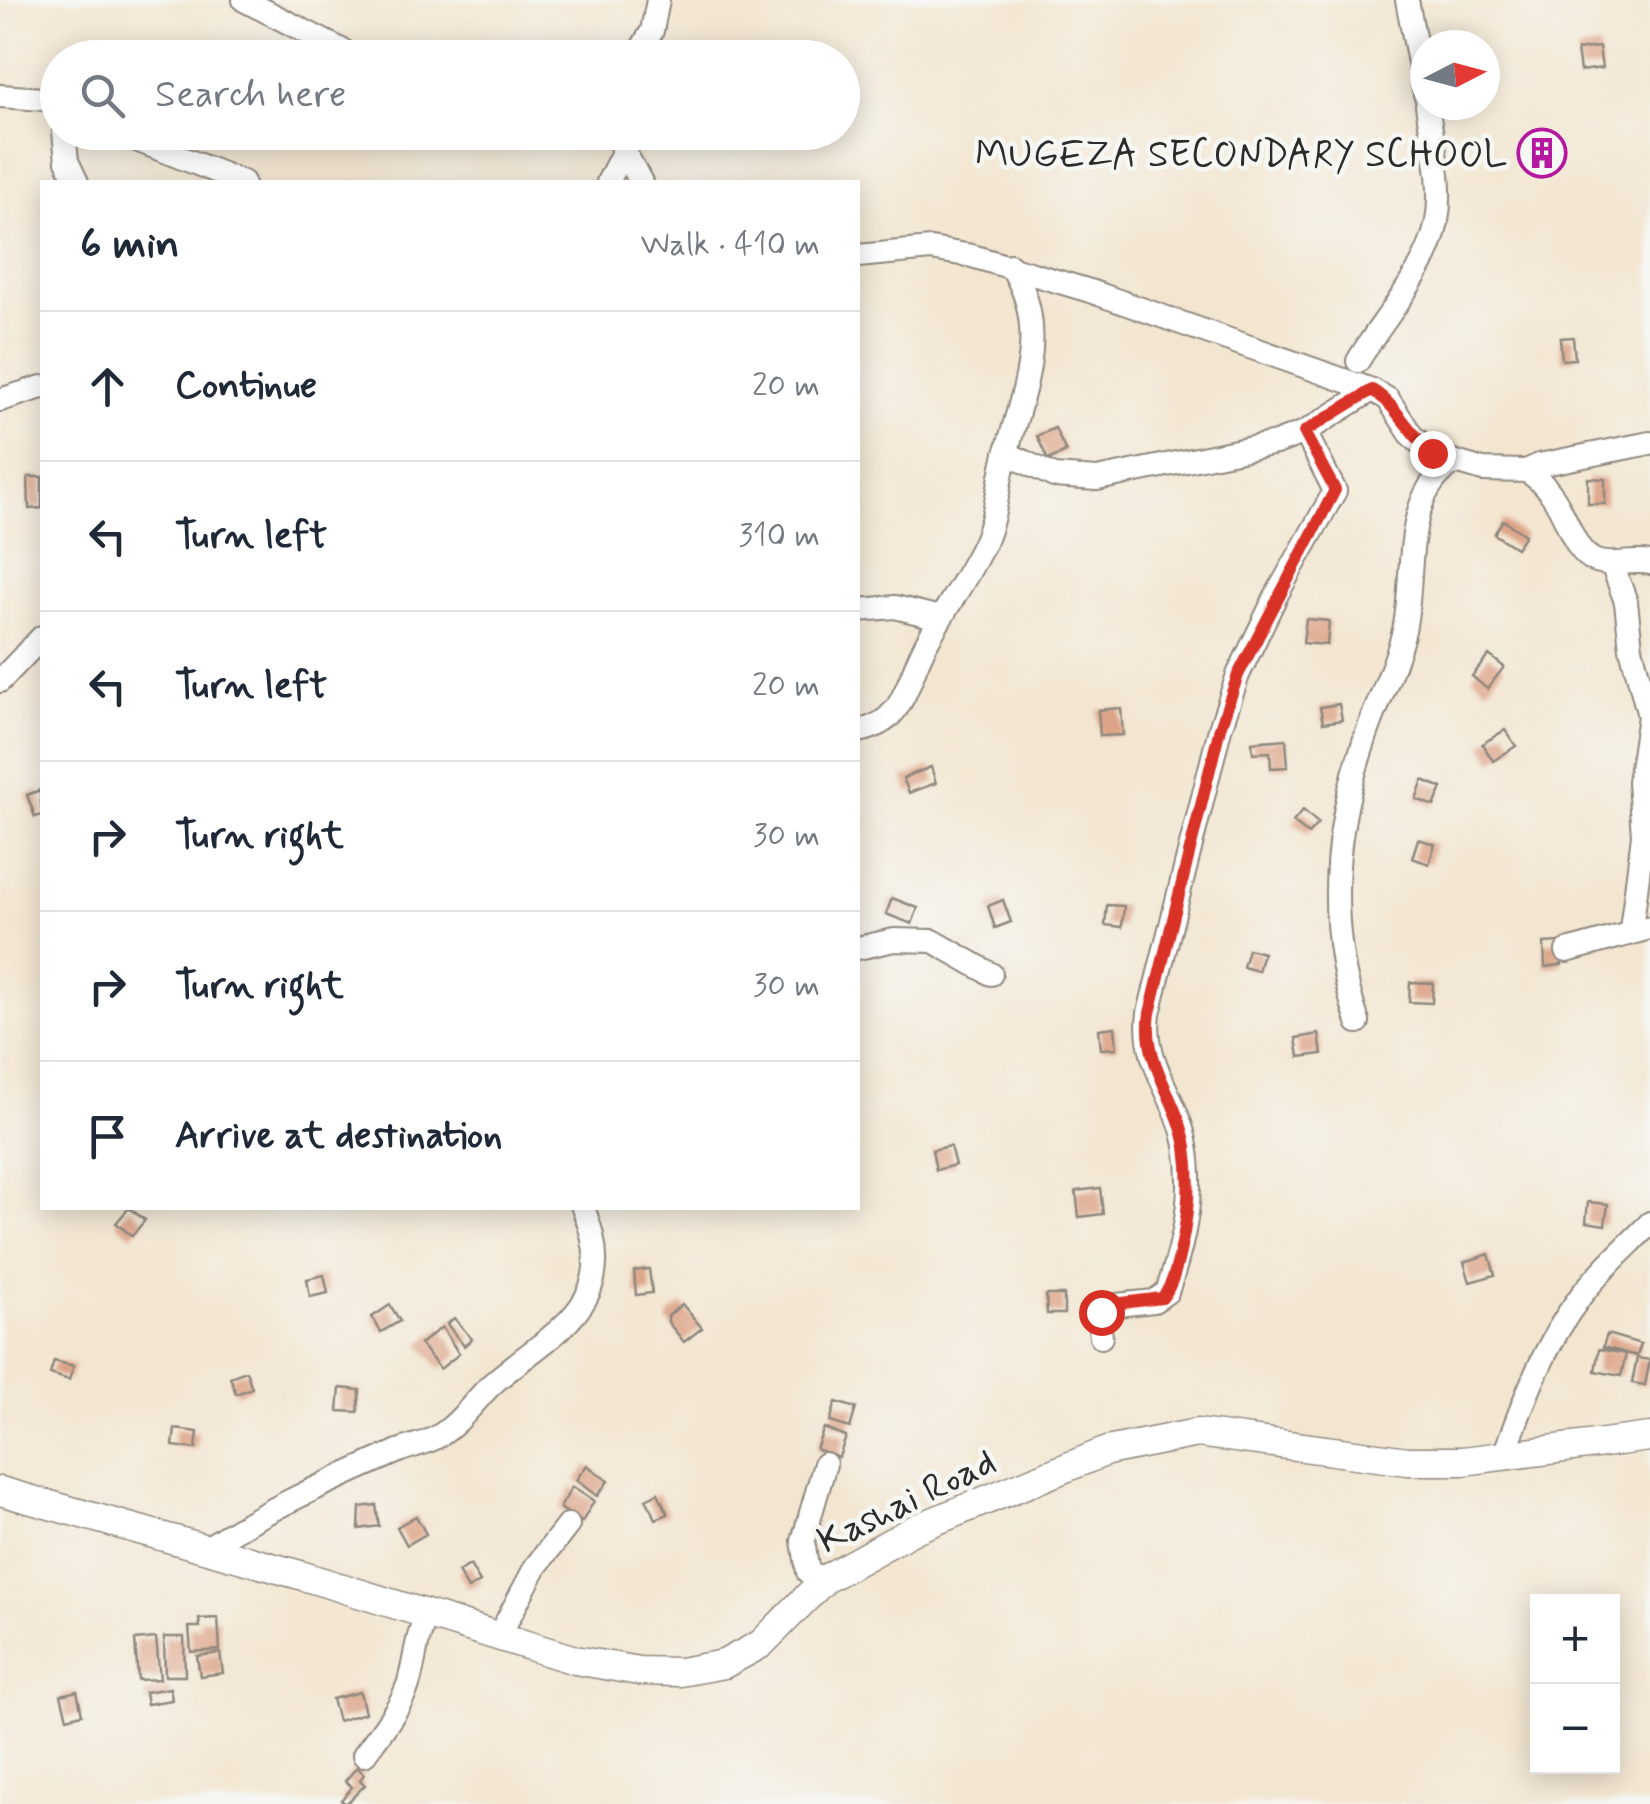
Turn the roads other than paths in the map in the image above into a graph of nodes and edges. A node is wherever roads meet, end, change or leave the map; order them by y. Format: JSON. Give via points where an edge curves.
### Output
{"nodes":[{"id":1,"x":244,"y":0,"type":"edge"},
{"id":2,"x":658,"y":0,"type":"edge"},
{"id":3,"x":1407,"y":0,"type":"edge"},
{"id":4,"x":1413,"y":30,"type":"edge"},
{"id":5,"x":322,"y":40,"type":"edge"},
{"id":6,"x":647,"y":40,"type":"edge"},
{"id":7,"x":0,"y":96,"type":"edge"},
{"id":8,"x":40,"y":99,"type":"edge"},
{"id":9,"x":1429,"y":120,"type":"edge"},
{"id":10,"x":66,"y":150,"type":"edge"},
{"id":11,"x":162,"y":150,"type":"edge"},
{"id":12,"x":615,"y":150,"type":"edge"},
{"id":13,"x":622,"y":150,"type":"edge"},
{"id":14,"x":75,"y":180,"type":"edge"},
{"id":15,"x":238,"y":180,"type":"edge"},
{"id":16,"x":608,"y":180,"type":"edge"},
{"id":17,"x":640,"y":180,"type":"edge"},
{"id":18,"x":860,"y":256,"type":"edge"},
{"id":19,"x":1010,"y":265,"type":"junction"},
{"id":20,"x":1358,"y":362,"type":"dead end"},
{"id":21,"x":40,"y":389,"type":"edge"},
{"id":22,"x":1372,"y":390,"type":"junction"},
{"id":23,"x":0,"y":400,"type":"edge"},
{"id":24,"x":1304,"y":432,"type":"junction"},
{"id":25,"x":1650,"y":443,"type":"edge"},
{"id":26,"x":1006,"y":454,"type":"junction"},
{"id":27,"x":1456,"y":462,"type":"junction"},
{"id":28,"x":1526,"y":472,"type":"junction"},
{"id":29,"x":1650,"y":563,"type":"edge"},
{"id":30,"x":1612,"y":564,"type":"junction"},
{"id":31,"x":860,"y":610,"type":"edge"},
{"id":32,"x":940,"y":618,"type":"junction"},
{"id":33,"x":40,"y":639,"type":"edge"},
{"id":34,"x":0,"y":681,"type":"edge"},
{"id":35,"x":860,"y":730,"type":"edge"},
{"id":36,"x":1641,"y":929,"type":"edge"},
{"id":37,"x":860,"y":948,"type":"edge"},
{"id":38,"x":1567,"y":952,"type":"dead end"},
{"id":39,"x":991,"y":974,"type":"dead end"},
{"id":40,"x":1358,"y":1022,"type":"dead end"},
{"id":41,"x":585,"y":1210,"type":"edge"},
{"id":42,"x":1650,"y":1223,"type":"edge"},
{"id":43,"x":1101,"y":1337,"type":"dead end"},
{"id":44,"x":1650,"y":1437,"type":"edge"},
{"id":45,"x":1503,"y":1458,"type":"junction"},
{"id":46,"x":826,"y":1464,"type":"dead end"},
{"id":47,"x":0,"y":1491,"type":"edge"},
{"id":48,"x":568,"y":1525,"type":"dead end"},
{"id":49,"x":204,"y":1550,"type":"junction"},
{"id":50,"x":824,"y":1579,"type":"junction"},
{"id":51,"x":428,"y":1614,"type":"junction"},
{"id":52,"x":500,"y":1634,"type":"junction"},
{"id":53,"x":364,"y":1755,"type":"dead end"}],
"edges":[{"from":1,"to":5,"type":"street"},
{"from":2,"to":6,"type":"street"},
{"from":3,"to":4,"type":"street"},
{"from":7,"to":8,"type":"street"},
{"from":9,"to":20,"type":"street","via":[[1438,184],[1431,246]]},
{"from":10,"to":14,"type":"street"},
{"from":11,"to":15,"type":"street"},
{"from":12,"to":16,"type":"street"},
{"from":13,"to":17,"type":"street"},
{"from":18,"to":19,"type":"street","via":[[931,250]]},
{"from":19,"to":22,"type":"street"},
{"from":19,"to":26,"type":"street","via":[[1026,290],[1032,343]]},
{"from":21,"to":23,"type":"street"},
{"from":22,"to":24,"type":"street"},
{"from":22,"to":27,"type":"street","via":[[1388,399],[1412,436]]},
{"from":24,"to":26,"type":"street","via":[[1230,454],[1097,478],[1054,476]]},
{"from":24,"to":43,"type":"street","via":[[1335,490],[1238,675],[1146,1037],[1186,1146],[1184,1232],[1167,1292],[1154,1302],[1107,1306],[1099,1321]]},
{"from":25,"to":28,"type":"street"},
{"from":26,"to":32,"type":"street","via":[[986,536]]},
{"from":27,"to":28,"type":"street"},
{"from":27,"to":40,"type":"street","via":[[1440,471],[1421,510],[1404,630],[1344,807],[1338,942]]},
{"from":28,"to":30,"type":"street","via":[[1556,494],[1578,546],[1592,560]]},
{"from":29,"to":30,"type":"street"},
{"from":30,"to":36,"type":"street","via":[[1649,716],[1639,782]]},
{"from":31,"to":32,"type":"street","via":[[895,607]]},
{"from":32,"to":35,"type":"street","via":[[895,714],[886,724]]},
{"from":33,"to":34,"type":"street"},
{"from":36,"to":38,"type":"street"},
{"from":37,"to":39,"type":"street","via":[[933,942]]},
{"from":41,"to":49,"type":"street","via":[[593,1279],[562,1332],[494,1383],[442,1435],[397,1451]]},
{"from":42,"to":45,"type":"street","via":[[1565,1319],[1540,1362]]},
{"from":44,"to":45,"type":"street","name":"Kashai Road"},
{"from":45,"to":50,"type":"street","name":"Kashai Road","via":[[1408,1462],[1248,1436],[1171,1436],[1107,1451],[914,1529]]},
{"from":46,"to":50,"type":"street","via":[[802,1549],[808,1572]]},
{"from":47,"to":49,"type":"street","name":"Kashai Road"},
{"from":48,"to":52,"type":"street","via":[[536,1566]]},
{"from":49,"to":51,"type":"street","name":"Kashai Road"},
{"from":50,"to":52,"type":"street","name":"Kashai Road","via":[[761,1644],[724,1664],[680,1672],[576,1660]]},
{"from":51,"to":52,"type":"street","name":"Kashai Road"},
{"from":51,"to":53,"type":"street","via":[[408,1684]]}]}
